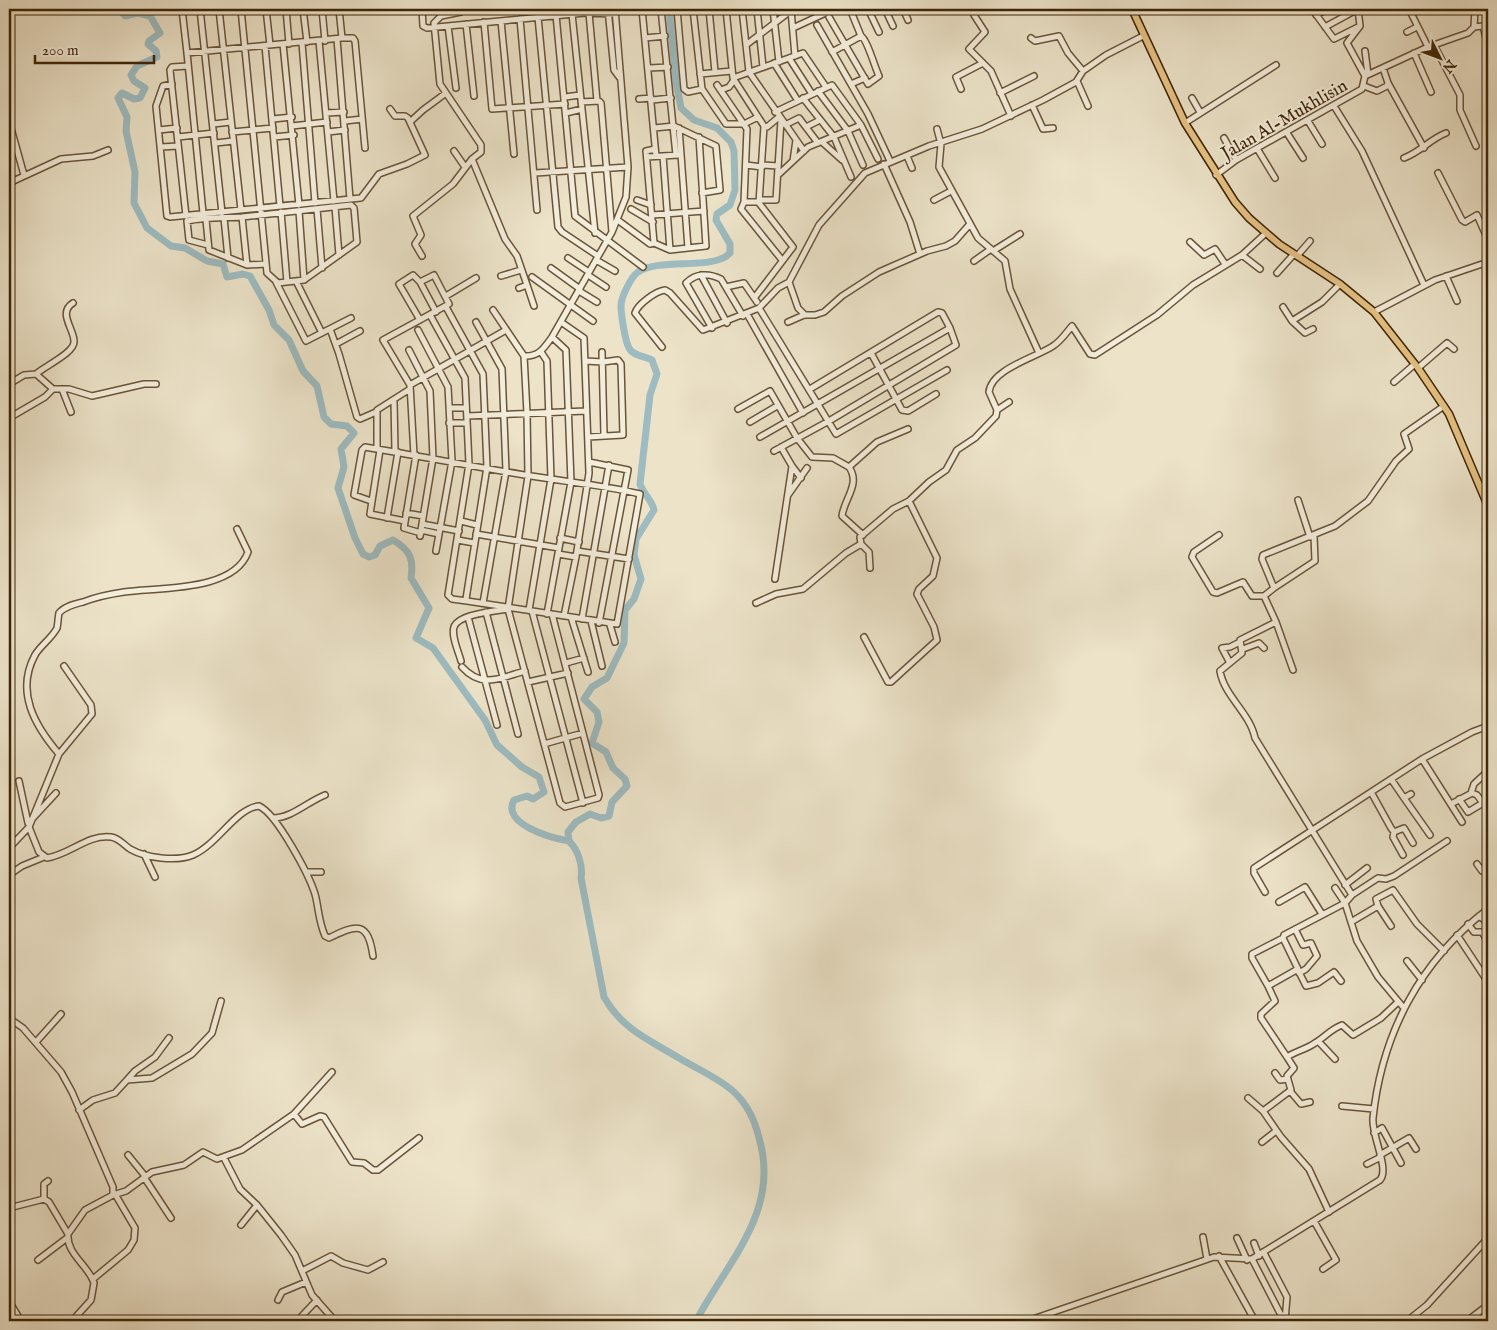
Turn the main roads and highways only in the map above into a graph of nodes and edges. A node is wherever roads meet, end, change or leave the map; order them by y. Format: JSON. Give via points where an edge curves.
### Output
{"nodes":[{"id":1,"x":1132,"y":9,"type":"edge"},
{"id":2,"x":1488,"y":506,"type":"edge"}],
"edges":[{"from":1,"to":2,"type":"main road","via":[[1185,123],[1216,175],[1244,213],[1266,233],[1340,284],[1374,312],[1444,406]]}]}
